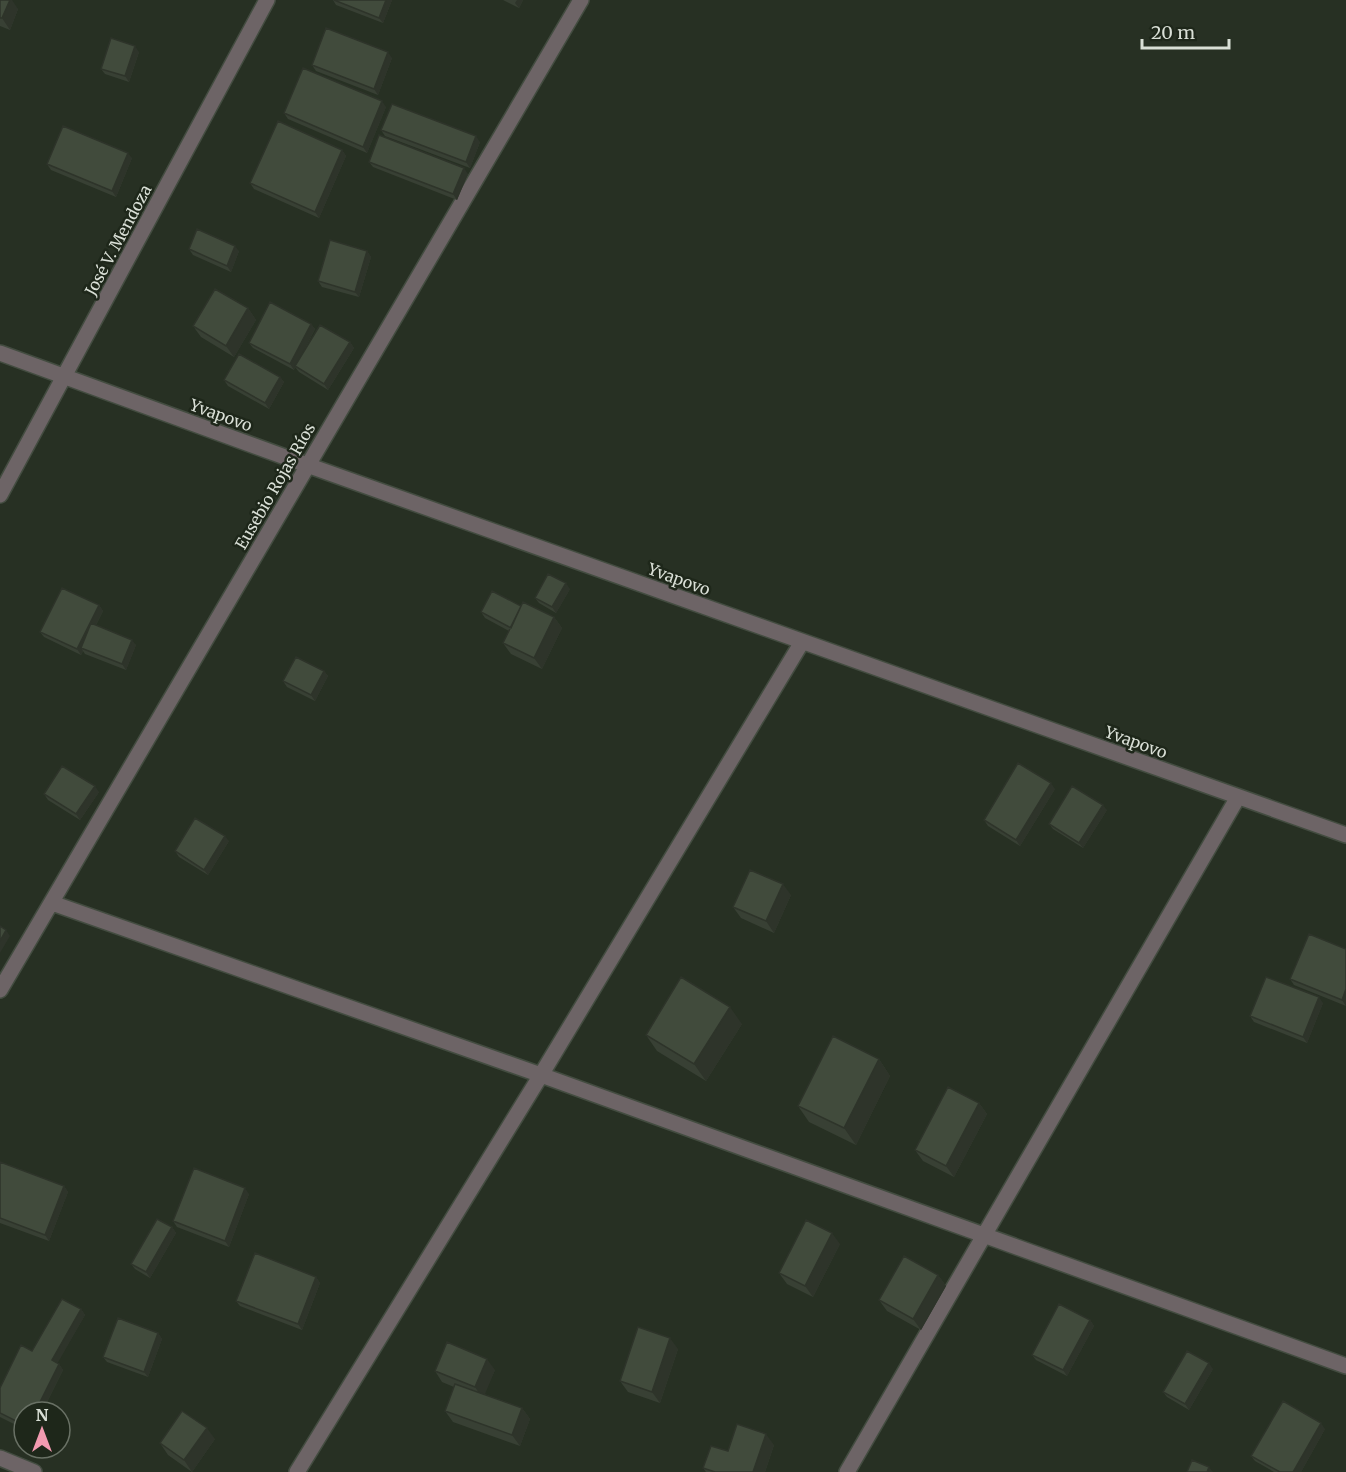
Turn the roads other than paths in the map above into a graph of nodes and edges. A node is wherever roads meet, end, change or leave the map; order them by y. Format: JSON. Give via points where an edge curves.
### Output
{"nodes":[{"id":1,"x":267,"y":0,"type":"edge"},
{"id":2,"x":581,"y":0,"type":"edge"},
{"id":3,"x":0,"y":353,"type":"edge"},
{"id":4,"x":65,"y":378,"type":"junction"},
{"id":5,"x":307,"y":465,"type":"junction"},
{"id":6,"x":0,"y":495,"type":"edge"},
{"id":7,"x":802,"y":642,"type":"junction"},
{"id":8,"x":1238,"y":797,"type":"junction"},
{"id":9,"x":1346,"y":835,"type":"edge"},
{"id":10,"x":52,"y":903,"type":"junction"},
{"id":11,"x":0,"y":990,"type":"edge"},
{"id":12,"x":541,"y":1075,"type":"junction"},
{"id":13,"x":982,"y":1236,"type":"junction"},
{"id":14,"x":1346,"y":1366,"type":"edge"},
{"id":15,"x":0,"y":1458,"type":"edge"},
{"id":16,"x":34,"y":1472,"type":"edge"},
{"id":17,"x":297,"y":1472,"type":"edge"},
{"id":18,"x":847,"y":1472,"type":"edge"}],
"edges":[{"from":1,"to":4,"type":"street","name":"José V. Mendoza"},
{"from":2,"to":5,"type":"street","name":"Eusebio Rojas Ríos"},
{"from":3,"to":4,"type":"street","name":"Yvapovo"},
{"from":4,"to":5,"type":"street","name":"Yvapovo"},
{"from":4,"to":6,"type":"street","name":"José V. Mendoza"},
{"from":5,"to":7,"type":"street","name":"Yvapovo"},
{"from":5,"to":10,"type":"street","name":"Eusebio Rojas Ríos"},
{"from":7,"to":8,"type":"street","name":"Yvapovo"},
{"from":7,"to":12,"type":"street"},
{"from":8,"to":9,"type":"street","name":"Yvapovo"},
{"from":8,"to":13,"type":"street"},
{"from":10,"to":11,"type":"street","name":"Eusebio Rojas Ríos"},
{"from":10,"to":12,"type":"street"},
{"from":12,"to":13,"type":"street"},
{"from":12,"to":17,"type":"street"},
{"from":13,"to":14,"type":"street"},
{"from":13,"to":18,"type":"street"},
{"from":15,"to":16,"type":"street"}]}
